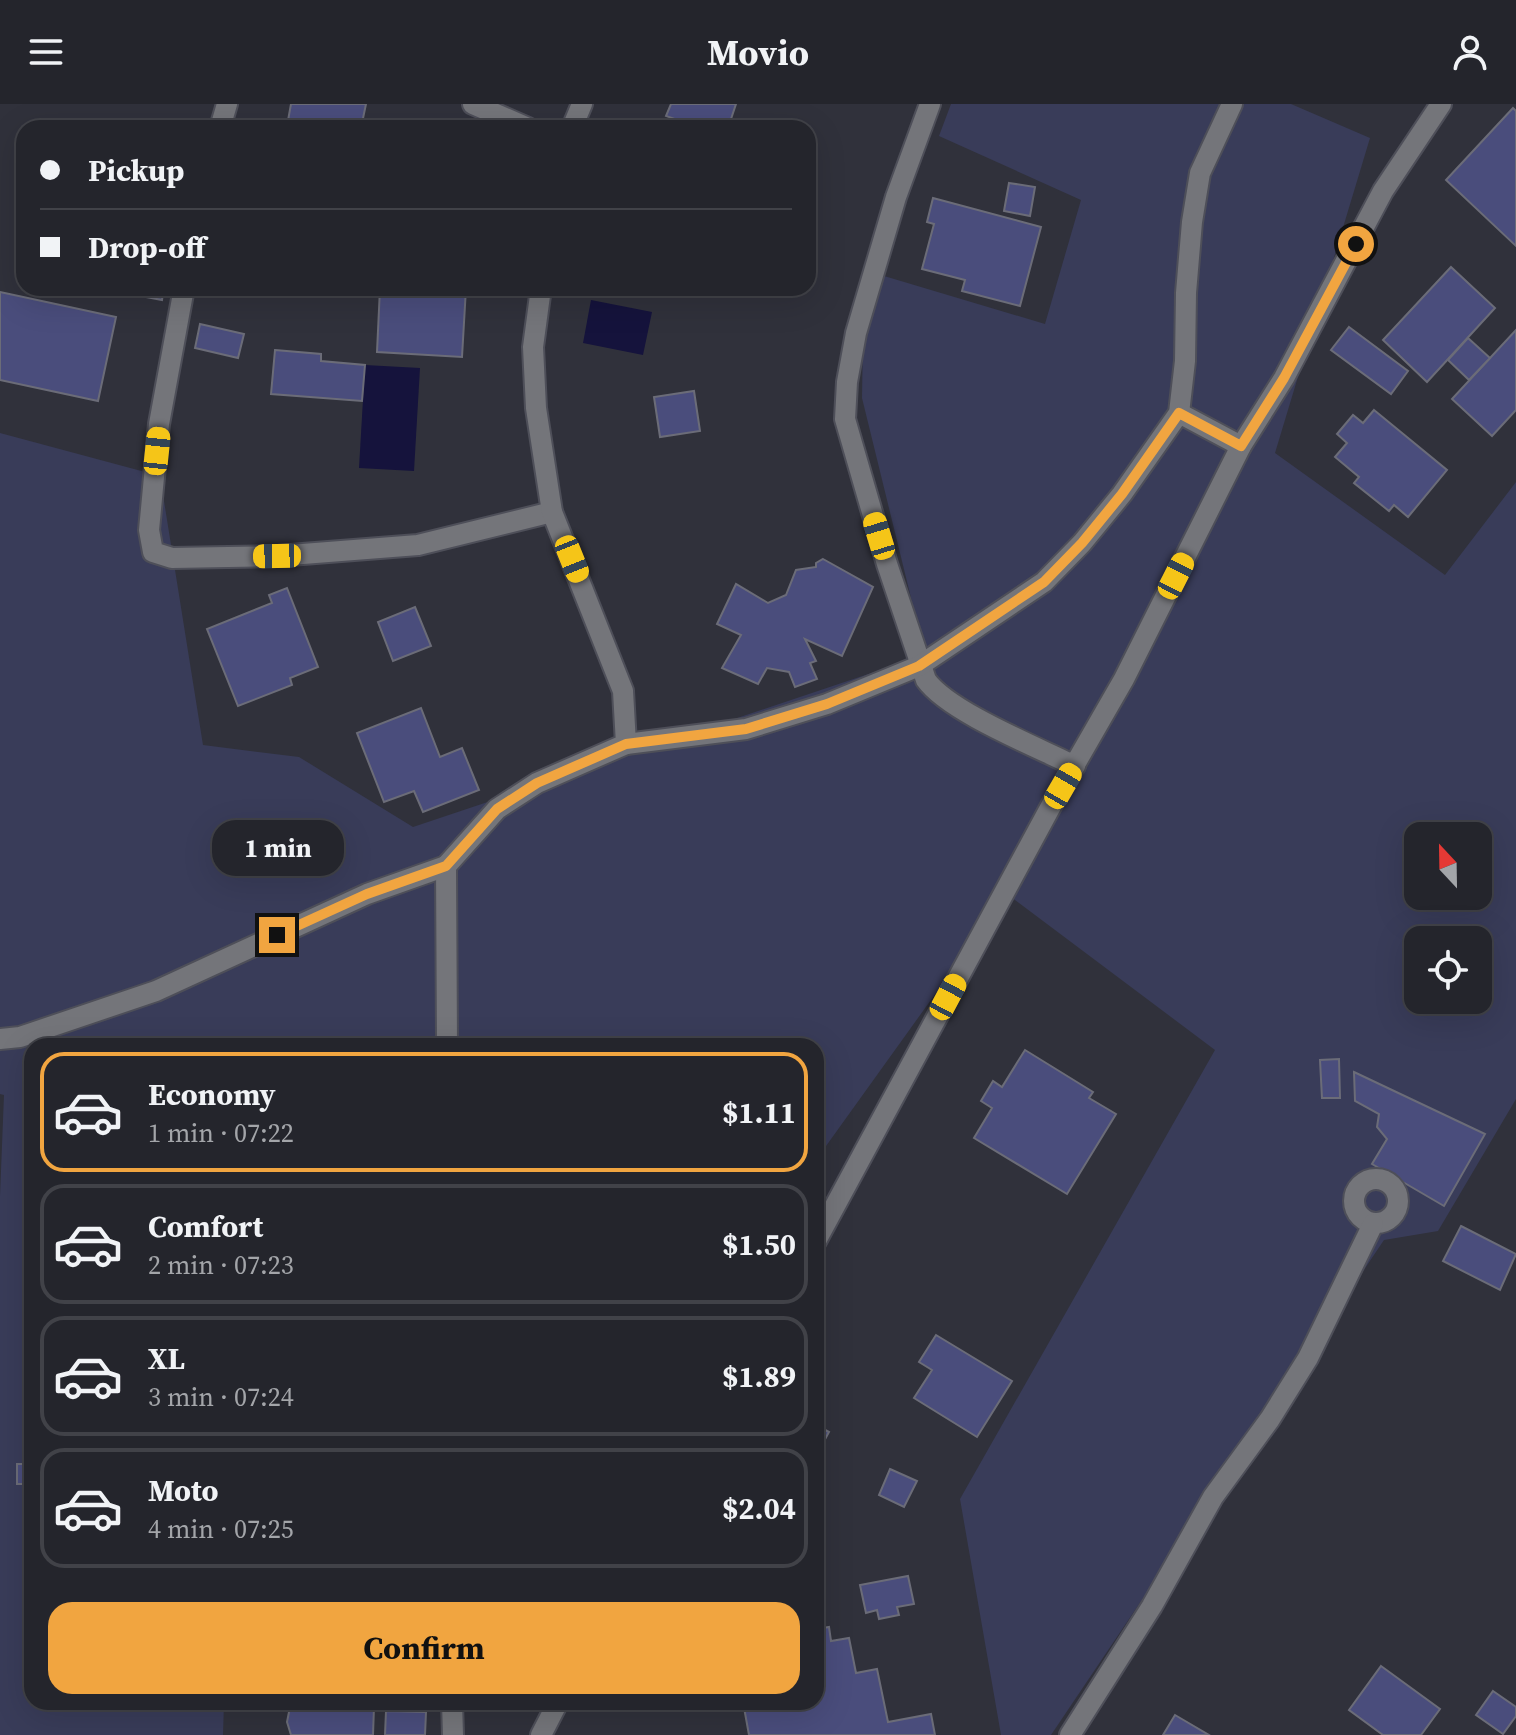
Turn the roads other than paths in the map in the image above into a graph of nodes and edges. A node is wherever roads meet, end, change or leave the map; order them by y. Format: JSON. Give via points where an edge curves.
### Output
{"nodes":[{"id":1,"x":473,"y":104,"type":"edge"},
{"id":2,"x":930,"y":104,"type":"edge"},
{"id":3,"x":1232,"y":104,"type":"edge"},
{"id":4,"x":1441,"y":104,"type":"edge"},
{"id":5,"x":510,"y":120,"type":"edge"},
{"id":6,"x":183,"y":296,"type":"edge"},
{"id":7,"x":540,"y":296,"type":"edge"},
{"id":8,"x":1179,"y":413,"type":"junction"},
{"id":9,"x":1241,"y":446,"type":"junction"},
{"id":10,"x":552,"y":512,"type":"junction"},
{"id":11,"x":919,"y":666,"type":"junction"},
{"id":12,"x":626,"y":744,"type":"junction"},
{"id":13,"x":1075,"y":766,"type":"junction"},
{"id":14,"x":446,"y":866,"type":"junction"},
{"id":15,"x":447,"y":1038,"type":"edge"},
{"id":16,"x":0,"y":1039,"type":"edge"},
{"id":17,"x":1373,"y":1224,"type":"dead end"},
{"id":18,"x":824,"y":1226,"type":"edge"},
{"id":19,"x":452,"y":1710,"type":"edge"},
{"id":20,"x":554,"y":1710,"type":"edge"},
{"id":21,"x":453,"y":1735,"type":"edge"},
{"id":22,"x":541,"y":1735,"type":"edge"},
{"id":23,"x":1070,"y":1735,"type":"edge"}],
"edges":[{"from":1,"to":5,"type":"street"},
{"from":2,"to":11,"type":"street","via":[[856,333],[845,419]]},
{"from":3,"to":8,"type":"street","via":[[1200,173]]},
{"from":4,"to":9,"type":"street","via":[[1383,191],[1284,378]]},
{"from":6,"to":10,"type":"street","via":[[159,424],[149,530],[153,552],[172,558],[277,556],[418,545]]},
{"from":7,"to":10,"type":"street","via":[[533,347],[536,408]]},
{"from":8,"to":9,"type":"street"},
{"from":8,"to":11,"type":"street","via":[[1122,494],[1044,582]]},
{"from":9,"to":13,"type":"street"},
{"from":10,"to":12,"type":"street","via":[[623,691]]},
{"from":11,"to":12,"type":"street","via":[[827,704],[746,729]]},
{"from":11,"to":13,"type":"street","via":[[935,693]]},
{"from":12,"to":14,"type":"street","via":[[537,783],[497,809]]},
{"from":13,"to":18,"type":"street"},
{"from":14,"to":15,"type":"street"},
{"from":14,"to":16,"type":"street","via":[[367,894],[156,991]]},
{"from":17,"to":23,"type":"street","via":[[1308,1358],[1213,1497]]},
{"from":19,"to":21,"type":"street"},
{"from":20,"to":22,"type":"street"}]}
